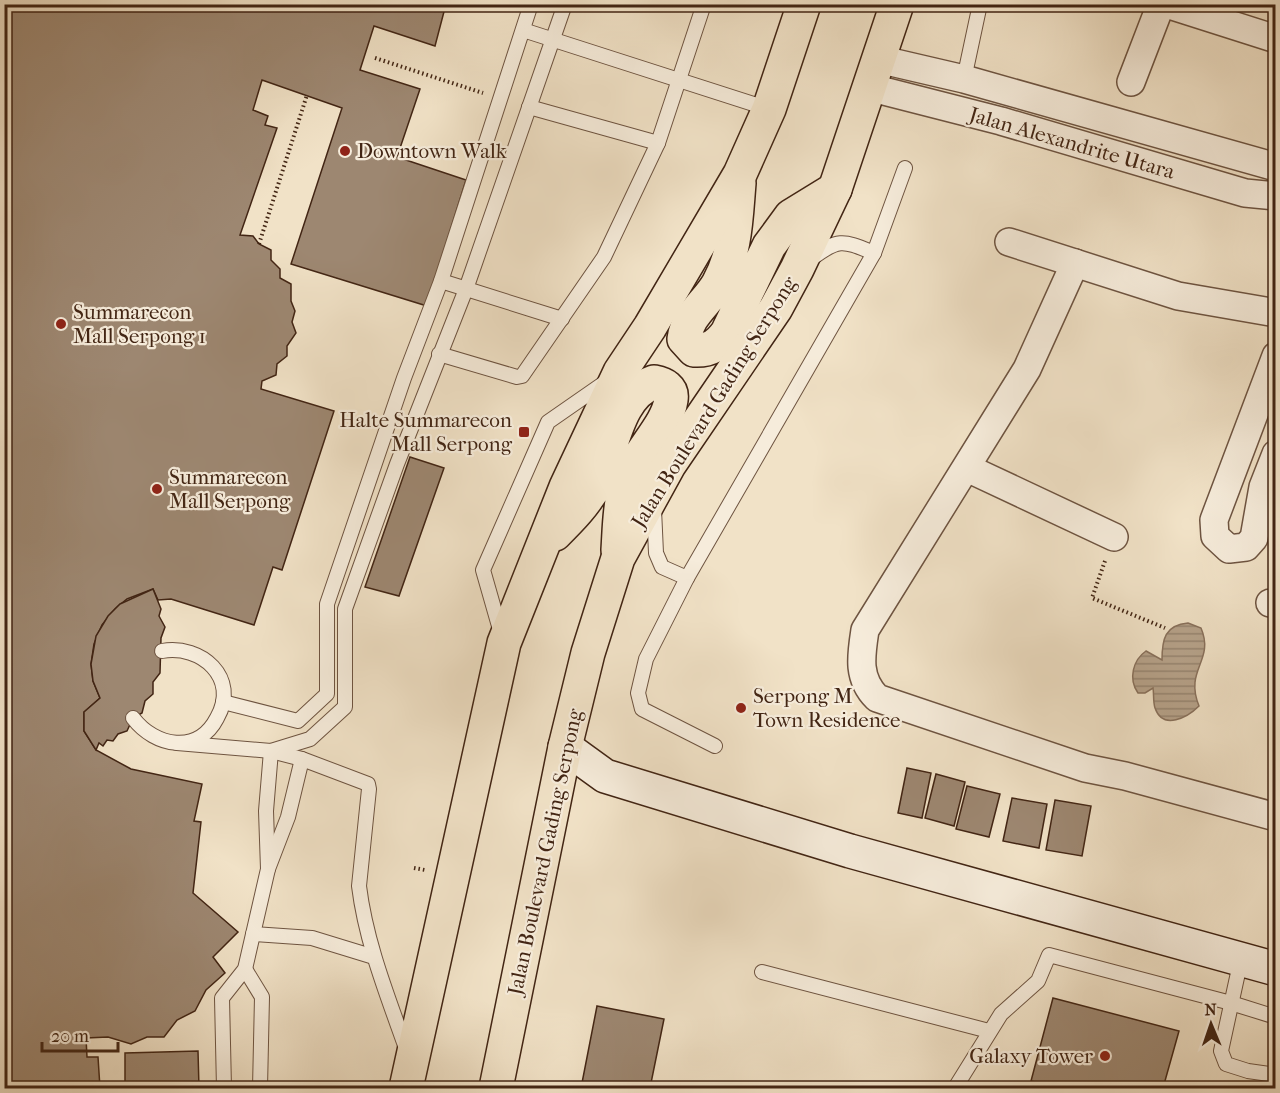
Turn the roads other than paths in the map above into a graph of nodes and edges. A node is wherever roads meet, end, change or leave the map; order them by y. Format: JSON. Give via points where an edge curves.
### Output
{"nodes":[{"id":1,"x":531,"y":4,"type":"edge"},
{"id":2,"x":565,"y":4,"type":"edge"},
{"id":3,"x":704,"y":4,"type":"edge"},
{"id":4,"x":804,"y":4,"type":"edge"},
{"id":5,"x":897,"y":4,"type":"edge"},
{"id":6,"x":980,"y":4,"type":"edge"},
{"id":7,"x":1161,"y":4,"type":"edge"},
{"id":8,"x":1166,"y":4,"type":"edge"},
{"id":9,"x":523,"y":30,"type":"junction"},
{"id":10,"x":553,"y":39,"type":"junction"},
{"id":11,"x":1275,"y":39,"type":"edge"},
{"id":12,"x":873,"y":73,"type":"junction"},
{"id":13,"x":964,"y":79,"type":"junction"},
{"id":14,"x":678,"y":80,"type":"junction"},
{"id":15,"x":1131,"y":82,"type":"dead end"},
{"id":16,"x":529,"y":107,"type":"junction"},
{"id":17,"x":769,"y":109,"type":"junction"},
{"id":18,"x":658,"y":143,"type":"junction"},
{"id":19,"x":1275,"y":167,"type":"edge"},
{"id":20,"x":905,"y":168,"type":"dead end"},
{"id":21,"x":740,"y":174,"type":"junction"},
{"id":22,"x":835,"y":189,"type":"junction"},
{"id":23,"x":1275,"y":196,"type":"edge"},
{"id":24,"x":1009,"y":242,"type":"dead end"},
{"id":25,"x":874,"y":253,"type":"junction"},
{"id":26,"x":1075,"y":263,"type":"junction"},
{"id":27,"x":796,"y":269,"type":"junction"},
{"id":28,"x":441,"y":281,"type":"junction"},
{"id":29,"x":466,"y":289,"type":"junction"},
{"id":30,"x":1275,"y":314,"type":"edge"},
{"id":31,"x":562,"y":319,"type":"junction"},
{"id":32,"x":439,"y":354,"type":"junction"},
{"id":33,"x":1275,"y":356,"type":"edge"},
{"id":34,"x":620,"y":372,"type":"junction"},
{"id":35,"x":404,"y":378,"type":"junction"},
{"id":36,"x":427,"y":384,"type":"junction"},
{"id":37,"x":1275,"y":454,"type":"edge"},
{"id":38,"x":967,"y":468,"type":"junction"},
{"id":39,"x":654,"y":492,"type":"junction"},
{"id":40,"x":1114,"y":537,"type":"road end"},
{"id":41,"x":543,"y":546,"type":"junction"},
{"id":42,"x":618,"y":558,"type":"junction"},
{"id":43,"x":687,"y":578,"type":"junction"},
{"id":44,"x":327,"y":604,"type":"junction"},
{"id":45,"x":345,"y":609,"type":"junction"},
{"id":46,"x":504,"y":643,"type":"junction"},
{"id":47,"x":162,"y":651,"type":"dead end"},
{"id":48,"x":223,"y":702,"type":"junction"},
{"id":49,"x":133,"y":718,"type":"dead end"},
{"id":50,"x":177,"y":743,"type":"junction"},
{"id":51,"x":715,"y":746,"type":"dead end"},
{"id":52,"x":565,"y":747,"type":"junction"},
{"id":53,"x":271,"y":751,"type":"junction"},
{"id":54,"x":302,"y":759,"type":"junction"},
{"id":55,"x":605,"y":776,"type":"junction"},
{"id":56,"x":558,"y":784,"type":"junction"},
{"id":57,"x":1275,"y":817,"type":"edge"},
{"id":58,"x":268,"y":869,"type":"junction"},
{"id":59,"x":253,"y":934,"type":"junction"},
{"id":60,"x":374,"y":957,"type":"junction"},
{"id":61,"x":1242,"y":958,"type":"junction"},
{"id":62,"x":245,"y":969,"type":"junction"},
{"id":63,"x":1275,"y":969,"type":"edge"},
{"id":64,"x":762,"y":972,"type":"dead end"},
{"id":65,"x":1231,"y":1003,"type":"junction"},
{"id":66,"x":1275,"y":1017,"type":"edge"},
{"id":67,"x":989,"y":1031,"type":"junction"},
{"id":68,"x":1275,"y":1075,"type":"edge"},
{"id":69,"x":409,"y":1076,"type":"edge"},
{"id":70,"x":224,"y":1089,"type":"edge"},
{"id":71,"x":260,"y":1089,"type":"edge"},
{"id":72,"x":496,"y":1089,"type":"edge"},
{"id":73,"x":955,"y":1089,"type":"edge"}],
"edges":[{"from":1,"to":9,"type":"lane"},
{"from":2,"to":10,"type":"lane"},
{"from":3,"to":14,"type":"lane"},
{"from":4,"to":17,"type":"main road"},
{"from":5,"to":12,"type":"main road","name":"Jalan Boulevard Gading Serpong"},
{"from":6,"to":13,"type":"lane"},
{"from":7,"to":15,"type":"street"},
{"from":8,"to":11,"type":"street"},
{"from":9,"to":10,"type":"lane"},
{"from":9,"to":28,"type":"lane"},
{"from":10,"to":14,"type":"lane"},
{"from":10,"to":16,"type":"lane"},
{"from":12,"to":13,"type":"street","name":"Jalan Alexandrite Utara"},
{"from":12,"to":22,"type":"main road","name":"Jalan Boulevard Gading Serpong"},
{"from":12,"to":23,"type":"street","name":"Jalan Alexandrite Utara","via":[[1001,121],[1245,193]]},
{"from":13,"to":19,"type":"street","name":"Jalan Alexandrite Utara"},
{"from":14,"to":17,"type":"lane"},
{"from":14,"to":18,"type":"lane"},
{"from":16,"to":18,"type":"lane"},
{"from":16,"to":29,"type":"lane"},
{"from":17,"to":21,"type":"main road"},
{"from":18,"to":31,"type":"lane","via":[[604,257]]},
{"from":20,"to":25,"type":"lane"},
{"from":21,"to":22,"type":"main road","via":[[733,252],[718,285],[686,326],[684,339],[694,350],[718,346],[769,246],[791,216]]},
{"from":21,"to":34,"type":"main road"},
{"from":22,"to":27,"type":"main road","name":"Jalan Boulevard Gading Serpong"},
{"from":24,"to":26,"type":"street"},
{"from":25,"to":27,"type":"lane","via":[[844,241],[832,243]]},
{"from":25,"to":43,"type":"lane"},
{"from":26,"to":30,"type":"street","via":[[1179,296]]},
{"from":26,"to":38,"type":"street","via":[[1027,369]]},
{"from":27,"to":39,"type":"main road","name":"Jalan Boulevard Gading Serpong","via":[[776,308]]},
{"from":28,"to":29,"type":"lane"},
{"from":28,"to":35,"type":"lane"},
{"from":29,"to":31,"type":"lane"},
{"from":29,"to":32,"type":"lane"},
{"from":31,"to":32,"type":"lane","via":[[519,377]]},
{"from":32,"to":36,"type":"lane"},
{"from":33,"to":37,"type":"street","via":[[1214,520],[1215,536],[1222,545],[1237,549],[1246,547],[1254,538],[1263,487]]},
{"from":34,"to":41,"type":"main road"},
{"from":34,"to":46,"type":"lane","via":[[548,422],[483,570]]},
{"from":35,"to":36,"type":"lane"},
{"from":35,"to":44,"type":"lane"},
{"from":36,"to":45,"type":"lane"},
{"from":38,"to":40,"type":"street"},
{"from":38,"to":57,"type":"street","via":[[865,630],[861,653],[866,687],[877,698],[1085,768]]},
{"from":39,"to":42,"type":"main road","name":"Jalan Boulevard Gading Serpong"},
{"from":39,"to":43,"type":"lane","via":[[656,553],[662,567]]},
{"from":41,"to":42,"type":"main road","via":[[581,508],[597,482],[624,411],[636,393],[654,382],[664,384],[671,400],[622,493]]},
{"from":41,"to":46,"type":"main road"},
{"from":42,"to":52,"type":"main road","name":"Jalan Boulevard Gading Serpong","via":[[588,653]]},
{"from":43,"to":51,"type":"lane","via":[[646,659],[638,701],[642,709]]},
{"from":44,"to":45,"type":"lane"},
{"from":44,"to":48,"type":"lane","via":[[329,689],[302,720]]},
{"from":45,"to":53,"type":"lane","via":[[345,707],[309,739]]},
{"from":46,"to":69,"type":"main road"},
{"from":47,"to":48,"type":"lane","via":[[175,648],[201,656],[219,675]]},
{"from":48,"to":50,"type":"lane","via":[[208,731]]},
{"from":49,"to":50,"type":"lane","via":[[151,737]]},
{"from":50,"to":53,"type":"lane"},
{"from":52,"to":55,"type":"street"},
{"from":52,"to":56,"type":"main road","name":"Jalan Boulevard Gading Serpong"},
{"from":53,"to":54,"type":"lane"},
{"from":53,"to":58,"type":"lane","via":[[266,811]]},
{"from":54,"to":58,"type":"lane","via":[[288,816]]},
{"from":54,"to":60,"type":"lane","via":[[364,780],[369,789],[359,886]]},
{"from":55,"to":56,"type":"street"},
{"from":55,"to":61,"type":"street","via":[[850,851]]},
{"from":56,"to":72,"type":"main road","name":"Jalan Boulevard Gading Serpong"},
{"from":58,"to":59,"type":"lane"},
{"from":59,"to":60,"type":"lane","via":[[312,938]]},
{"from":59,"to":62,"type":"lane"},
{"from":60,"to":69,"type":"lane"},
{"from":61,"to":63,"type":"street"},
{"from":61,"to":65,"type":"lane"},
{"from":62,"to":70,"type":"lane","via":[[222,998]]},
{"from":62,"to":71,"type":"lane","via":[[262,997]]},
{"from":64,"to":67,"type":"lane"},
{"from":65,"to":66,"type":"lane"},
{"from":65,"to":67,"type":"lane","via":[[1049,955],[1038,981],[1001,1014]]},
{"from":65,"to":68,"type":"lane","via":[[1221,1051],[1226,1064]]},
{"from":67,"to":73,"type":"lane"}]}
